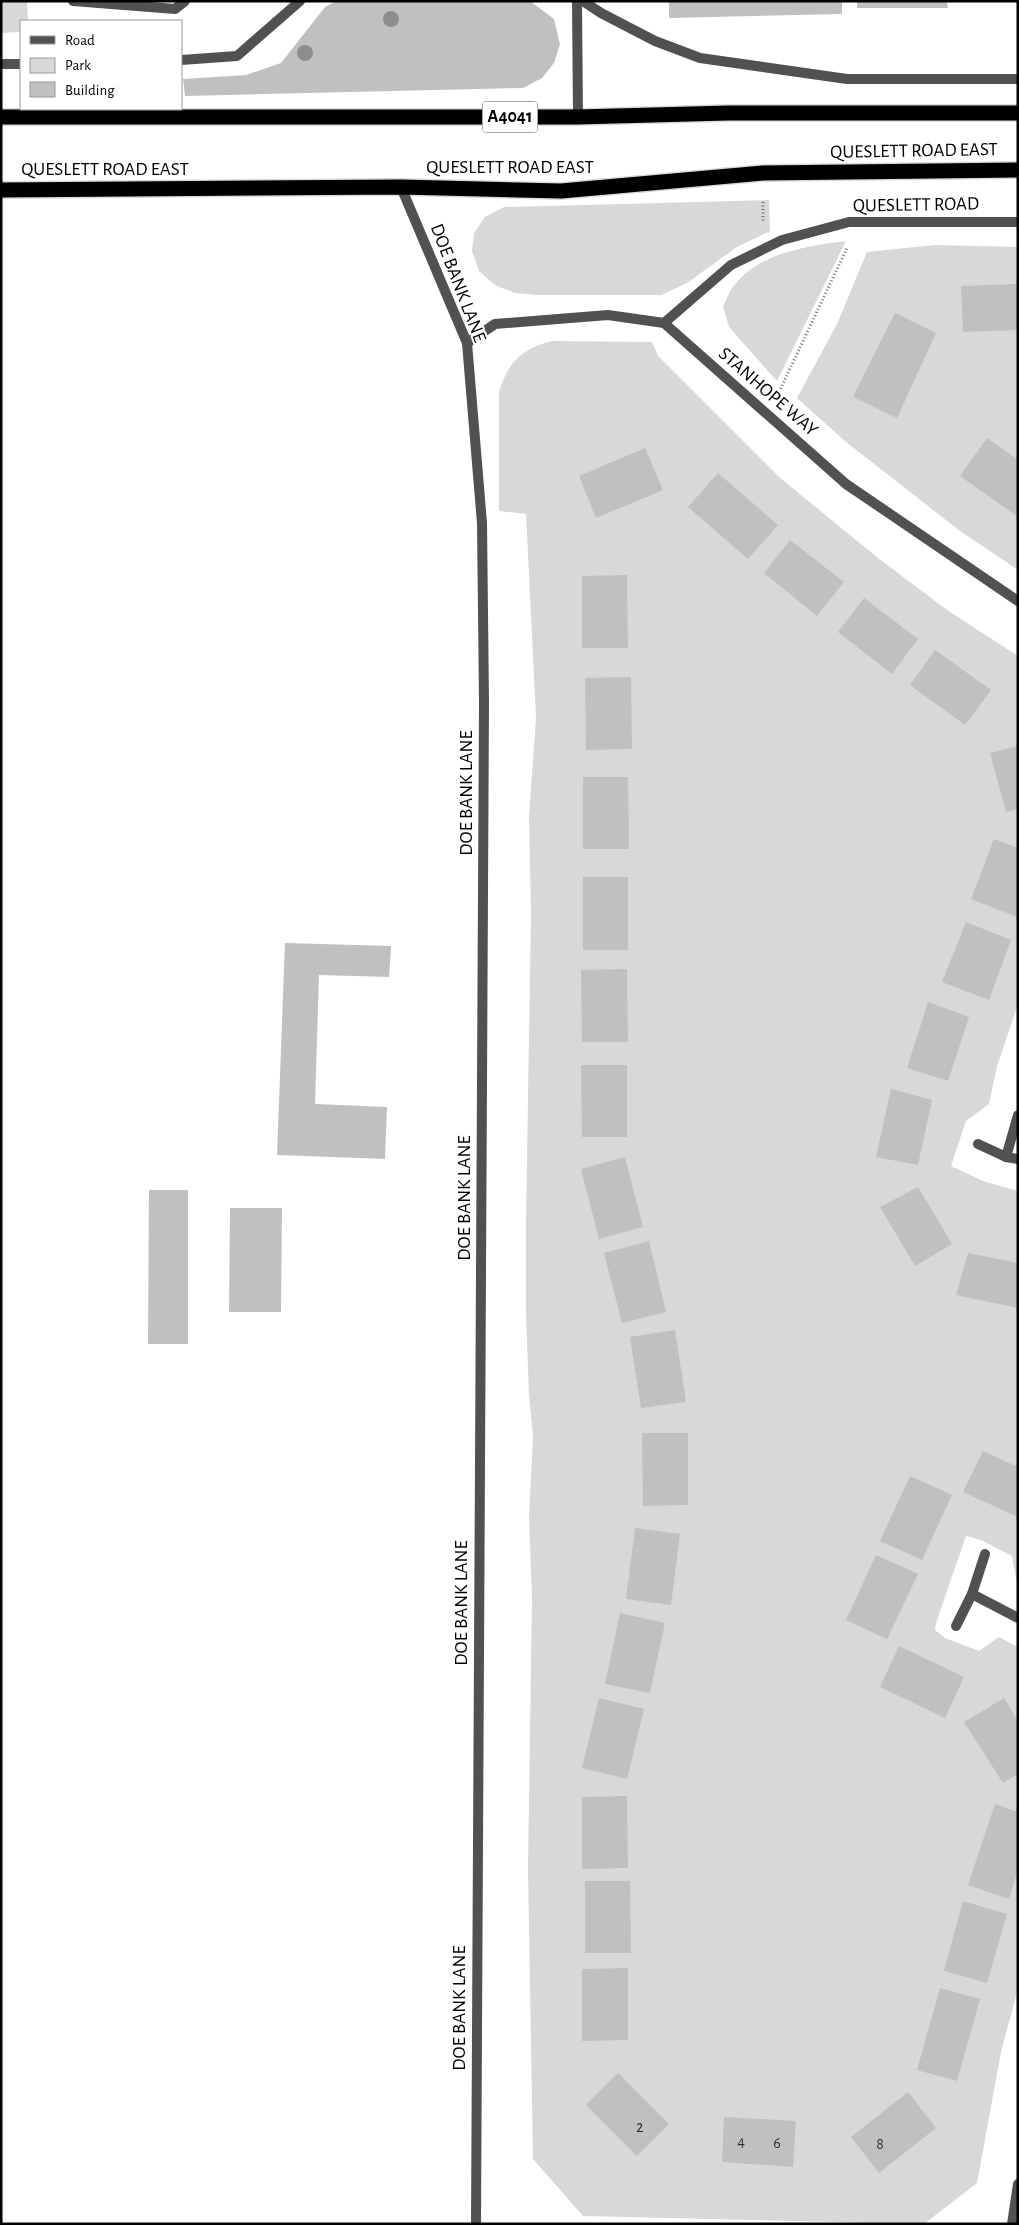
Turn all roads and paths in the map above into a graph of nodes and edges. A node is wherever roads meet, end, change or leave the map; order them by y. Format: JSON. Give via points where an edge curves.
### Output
{"nodes":[{"id":1,"x":73,"y":1,"type":"edge"},
{"id":2,"x":185,"y":1,"type":"edge"},
{"id":3,"x":300,"y":1,"type":"edge"},
{"id":4,"x":577,"y":1,"type":"edge"},
{"id":5,"x":583,"y":1,"type":"edge"},
{"id":6,"x":182,"y":60,"type":"edge"},
{"id":7,"x":1,"y":64,"type":"edge"},
{"id":8,"x":20,"y":64,"type":"edge"},
{"id":9,"x":1018,"y":79,"type":"edge"},
{"id":10,"x":1018,"y":113,"type":"edge"},
{"id":11,"x":1,"y":117,"type":"edge"},
{"id":12,"x":578,"y":117,"type":"junction"},
{"id":13,"x":1018,"y":170,"type":"edge"},
{"id":14,"x":401,"y":186,"type":"junction"},
{"id":15,"x":1,"y":190,"type":"edge"},
{"id":16,"x":860,"y":222,"type":"junction"},
{"id":17,"x":1018,"y":222,"type":"edge"},
{"id":18,"x":664,"y":323,"type":"junction"},
{"id":19,"x":467,"y":343,"type":"junction"},
{"id":20,"x":768,"y":415,"type":"junction"},
{"id":21,"x":1018,"y":601,"type":"edge"},
{"id":22,"x":1018,"y":1115,"type":"edge"},
{"id":23,"x":978,"y":1144,"type":"dead end"},
{"id":24,"x":1006,"y":1157,"type":"junction"},
{"id":25,"x":1018,"y":1159,"type":"edge"},
{"id":26,"x":985,"y":1554,"type":"dead end"},
{"id":27,"x":972,"y":1594,"type":"junction"},
{"id":28,"x":1018,"y":1618,"type":"edge"},
{"id":29,"x":956,"y":1626,"type":"dead end"},
{"id":30,"x":1018,"y":2184,"type":"edge"},
{"id":31,"x":476,"y":2224,"type":"edge"},
{"id":32,"x":1012,"y":2224,"type":"edge"}],
"edges":[{"from":1,"to":2,"type":"street","via":[[175,9]]},
{"from":3,"to":6,"type":"street","via":[[237,56]]},
{"from":4,"to":12,"type":"street"},
{"from":5,"to":9,"type":"street","via":[[655,41],[700,58],[847,79]]},
{"from":7,"to":8,"type":"street"},
{"from":10,"to":12,"type":"highway","name":"QUESLETT ROAD EAST","number":"A4041","via":[[728,113]]},
{"from":11,"to":12,"type":"highway","name":"QUESLETT ROAD EAST","number":"A4041"},
{"from":13,"to":14,"type":"highway","name":"QUESLETT ROAD EAST","via":[[763,173],[560,190]]},
{"from":14,"to":15,"type":"highway","name":"QUESLETT ROAD EAST"},
{"from":14,"to":19,"type":"street","name":"DOE BANK LANE"},
{"from":16,"to":17,"type":"street","name":"QUESLETT ROAD"},
{"from":16,"to":18,"type":"street","name":"QUESLETT ROAD","via":[[782,240],[731,265]]},
{"from":16,"to":20,"type":"path"},
{"from":18,"to":19,"type":"street","via":[[608,315],[495,324]]},
{"from":18,"to":20,"type":"street","name":"STANHOPE WAY"},
{"from":19,"to":31,"type":"street","name":"DOE BANK LANE","via":[[482,523],[484,702]]},
{"from":20,"to":21,"type":"street","name":"STANHOPE WAY","via":[[846,484]]},
{"from":22,"to":24,"type":"street"},
{"from":23,"to":24,"type":"street"},
{"from":24,"to":25,"type":"street"},
{"from":26,"to":27,"type":"street"},
{"from":27,"to":28,"type":"street"},
{"from":27,"to":29,"type":"street"},
{"from":30,"to":32,"type":"street"}]}
